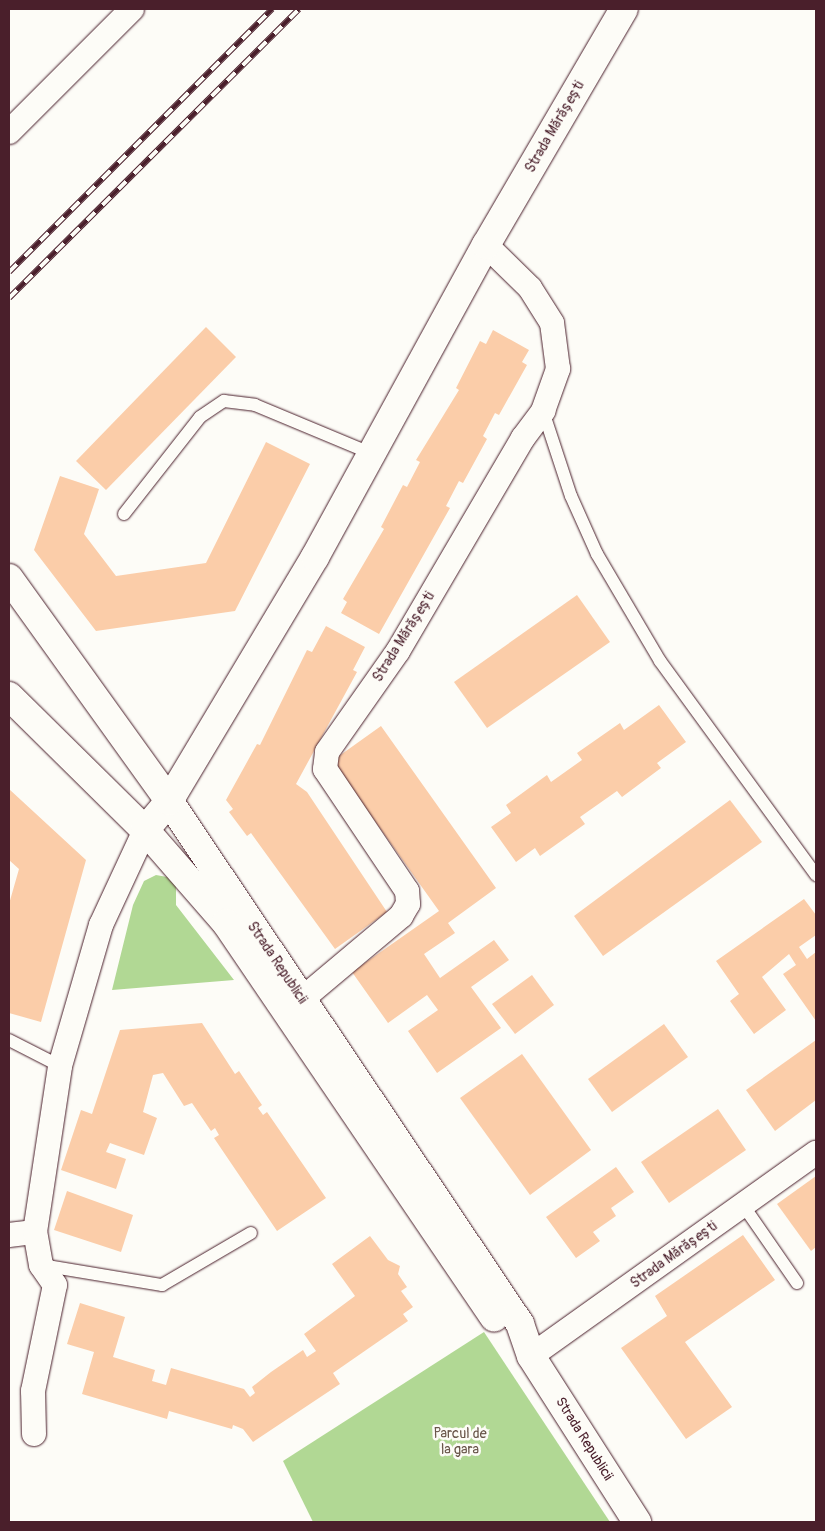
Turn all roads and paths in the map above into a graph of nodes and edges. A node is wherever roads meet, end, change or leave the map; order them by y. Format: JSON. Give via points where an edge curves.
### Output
{"nodes":[{"id":1,"x":132,"y":9,"type":"edge"},
{"id":2,"x":624,"y":9,"type":"edge"},
{"id":3,"x":9,"y":132,"type":"edge"},
{"id":4,"x":486,"y":245,"type":"junction"},
{"id":5,"x":544,"y":411,"type":"junction"},
{"id":6,"x":373,"y":454,"type":"junction"},
{"id":7,"x":124,"y":514,"type":"dead end"},
{"id":8,"x":9,"y":578,"type":"edge"},
{"id":9,"x":9,"y":696,"type":"edge"},
{"id":10,"x":169,"y":801,"type":"junction"},
{"id":11,"x":145,"y":830,"type":"junction"},
{"id":12,"x":816,"y":875,"type":"edge"},
{"id":13,"x":301,"y":1000,"type":"junction"},
{"id":14,"x":9,"y":1040,"type":"edge"},
{"id":15,"x":60,"y":1066,"type":"junction"},
{"id":16,"x":816,"y":1153,"type":"edge"},
{"id":17,"x":743,"y":1204,"type":"junction"},
{"id":18,"x":35,"y":1232,"type":"junction"},
{"id":19,"x":251,"y":1233,"type":"dead end"},
{"id":20,"x":9,"y":1235,"type":"edge"},
{"id":21,"x":41,"y":1265,"type":"junction"},
{"id":22,"x":797,"y":1283,"type":"dead end"},
{"id":23,"x":531,"y":1356,"type":"junction"},
{"id":24,"x":34,"y":1434,"type":"dead end"},
{"id":25,"x":637,"y":1522,"type":"edge"}],
"edges":[{"from":1,"to":3,"type":"street"},
{"from":2,"to":4,"type":"street","name":"Strada Mărășești"},
{"from":4,"to":5,"type":"street","name":"Strada Mărășești","via":[[530,288],[552,323],[558,369]]},
{"from":4,"to":6,"type":"street","name":"Strada Mărășești"},
{"from":5,"to":12,"type":"lane","via":[[571,496],[597,554],[660,660]]},
{"from":5,"to":13,"type":"street","name":"Strada Mărășești","via":[[523,438],[398,651],[327,752],[325,770],[407,891],[408,904],[402,916]]},
{"from":6,"to":7,"type":"lane","via":[[255,405],[224,401],[200,417]]},
{"from":6,"to":10,"type":"street","name":"Strada Mărășești"},
{"from":8,"to":10,"type":"street","name":"Strada Republicii"},
{"from":9,"to":11,"type":"street","name":"Strada Republicii"},
{"from":10,"to":11,"type":"street","name":"Strada Mărășești"},
{"from":10,"to":13,"type":"street","name":"Strada Republicii"},
{"from":11,"to":15,"type":"street","via":[[101,925]]},
{"from":11,"to":23,"type":"street","name":"Strada Republicii","via":[[226,923],[508,1338]]},
{"from":13,"to":23,"type":"street","name":"Strada Republicii","via":[[520,1324]]},
{"from":14,"to":15,"type":"lane"},
{"from":15,"to":18,"type":"street"},
{"from":16,"to":17,"type":"street","name":"Strada Mărășești"},
{"from":17,"to":22,"type":"lane"},
{"from":17,"to":23,"type":"street","name":"Strada Mărășești"},
{"from":18,"to":20,"type":"street"},
{"from":18,"to":21,"type":"street"},
{"from":19,"to":21,"type":"lane","via":[[162,1285]]},
{"from":21,"to":24,"type":"street","via":[[55,1285],[33,1391]]},
{"from":23,"to":25,"type":"street","name":"Strada Republicii"}]}
